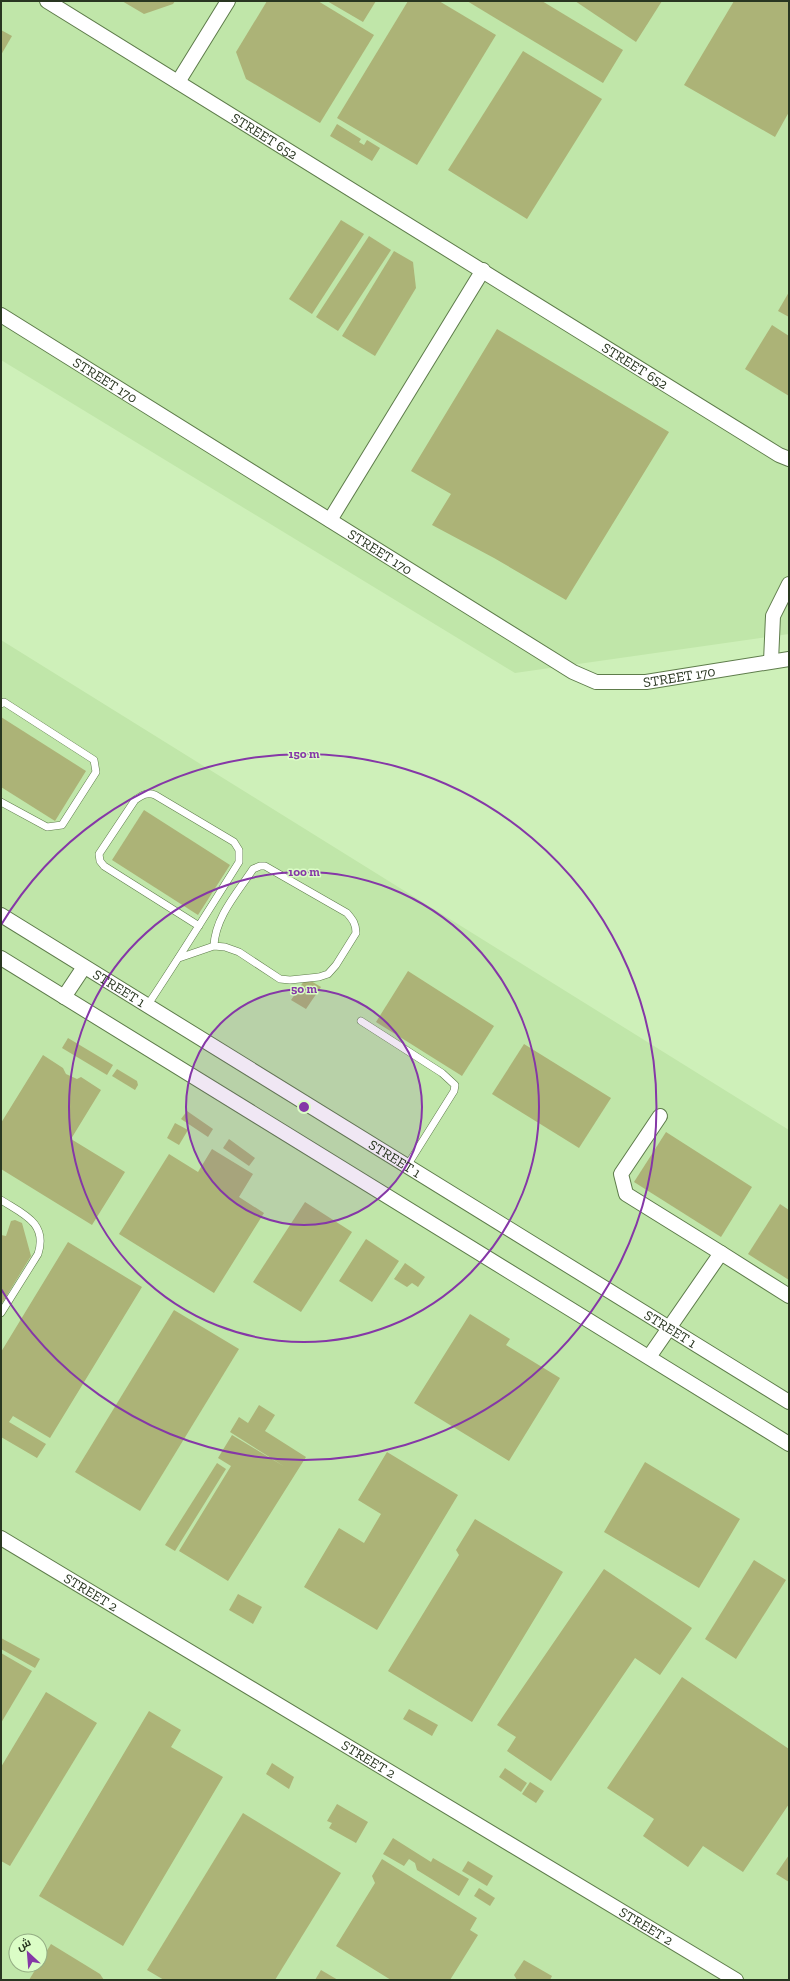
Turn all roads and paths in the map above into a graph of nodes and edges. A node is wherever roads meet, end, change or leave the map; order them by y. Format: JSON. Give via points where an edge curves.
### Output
{"nodes":[{"id":1,"x":47,"y":1,"type":"edge"},
{"id":2,"x":228,"y":1,"type":"edge"},
{"id":3,"x":178,"y":82,"type":"junction"},
{"id":4,"x":483,"y":270,"type":"junction"},
{"id":5,"x":1,"y":316,"type":"edge"},
{"id":6,"x":789,"y":459,"type":"edge"},
{"id":7,"x":330,"y":520,"type":"junction"},
{"id":8,"x":789,"y":584,"type":"edge"},
{"id":9,"x":789,"y":659,"type":"edge"},
{"id":10,"x":771,"y":662,"type":"junction"},
{"id":11,"x":1,"y":704,"type":"edge"},
{"id":12,"x":1,"y":802,"type":"edge"},
{"id":13,"x":1,"y":914,"type":"edge"},
{"id":14,"x":199,"y":926,"type":"junction"},
{"id":15,"x":214,"y":946,"type":"junction"},
{"id":16,"x":1,"y":958,"type":"edge"},
{"id":17,"x":179,"y":958,"type":"junction"},
{"id":18,"x":84,"y":967,"type":"junction"},
{"id":19,"x":64,"y":997,"type":"junction"},
{"id":20,"x":147,"y":1006,"type":"junction"},
{"id":21,"x":361,"y":1021,"type":"dead end"},
{"id":22,"x":660,"y":1116,"type":"dead end"},
{"id":23,"x":407,"y":1166,"type":"junction"},
{"id":24,"x":1,"y":1200,"type":"edge"},
{"id":25,"x":721,"y":1253,"type":"junction"},
{"id":26,"x":789,"y":1296,"type":"edge"},
{"id":27,"x":1,"y":1314,"type":"edge"},
{"id":28,"x":668,"y":1328,"type":"junction"},
{"id":29,"x":650,"y":1357,"type":"junction"},
{"id":30,"x":789,"y":1402,"type":"edge"},
{"id":31,"x":789,"y":1444,"type":"edge"},
{"id":32,"x":1,"y":1538,"type":"edge"},
{"id":33,"x":736,"y":1980,"type":"edge"}],
"edges":[{"from":1,"to":3,"type":"street","name":"STREET 652"},
{"from":2,"to":3,"type":"street"},
{"from":3,"to":4,"type":"street","name":"STREET 652"},
{"from":4,"to":6,"type":"street","name":"STREET 652"},
{"from":4,"to":7,"type":"street"},
{"from":5,"to":7,"type":"street","name":"STREET 170"},
{"from":7,"to":10,"type":"street","name":"STREET 170","via":[[573,672],[596,682],[646,682]]},
{"from":8,"to":10,"type":"street","via":[[773,616]]},
{"from":9,"to":10,"type":"street","name":"STREET 170"},
{"from":11,"to":12,"type":"lane","via":[[4,702],[94,760],[96,772],[62,825],[47,827]]},
{"from":13,"to":18,"type":"street","name":"STREET 1"},
{"from":14,"to":14,"type":"lane","via":[[239,862],[239,850],[234,842],[156,795],[141,795],[99,854],[100,862],[107,869]]},
{"from":14,"to":17,"type":"lane"},
{"from":15,"to":15,"type":"lane","via":[[239,952],[280,979],[319,977],[328,974],[336,965],[356,933],[356,928],[347,913],[265,866],[260,866],[253,869],[222,917],[214,938]]},
{"from":15,"to":17,"type":"lane"},
{"from":16,"to":19,"type":"street"},
{"from":17,"to":20,"type":"lane"},
{"from":18,"to":19,"type":"street"},
{"from":18,"to":20,"type":"street","name":"STREET 1"},
{"from":19,"to":29,"type":"street"},
{"from":20,"to":23,"type":"street","name":"STREET 1"},
{"from":21,"to":23,"type":"lane","via":[[456,1085]]},
{"from":22,"to":25,"type":"street","via":[[621,1174],[626,1194]]},
{"from":23,"to":28,"type":"street","name":"STREET 1"},
{"from":24,"to":27,"type":"lane","via":[[34,1222],[41,1245]]},
{"from":25,"to":26,"type":"street"},
{"from":25,"to":28,"type":"street"},
{"from":28,"to":29,"type":"street"},
{"from":28,"to":30,"type":"street","name":"STREET 1"},
{"from":29,"to":31,"type":"street"},
{"from":32,"to":33,"type":"street","name":"STREET 2"}]}
